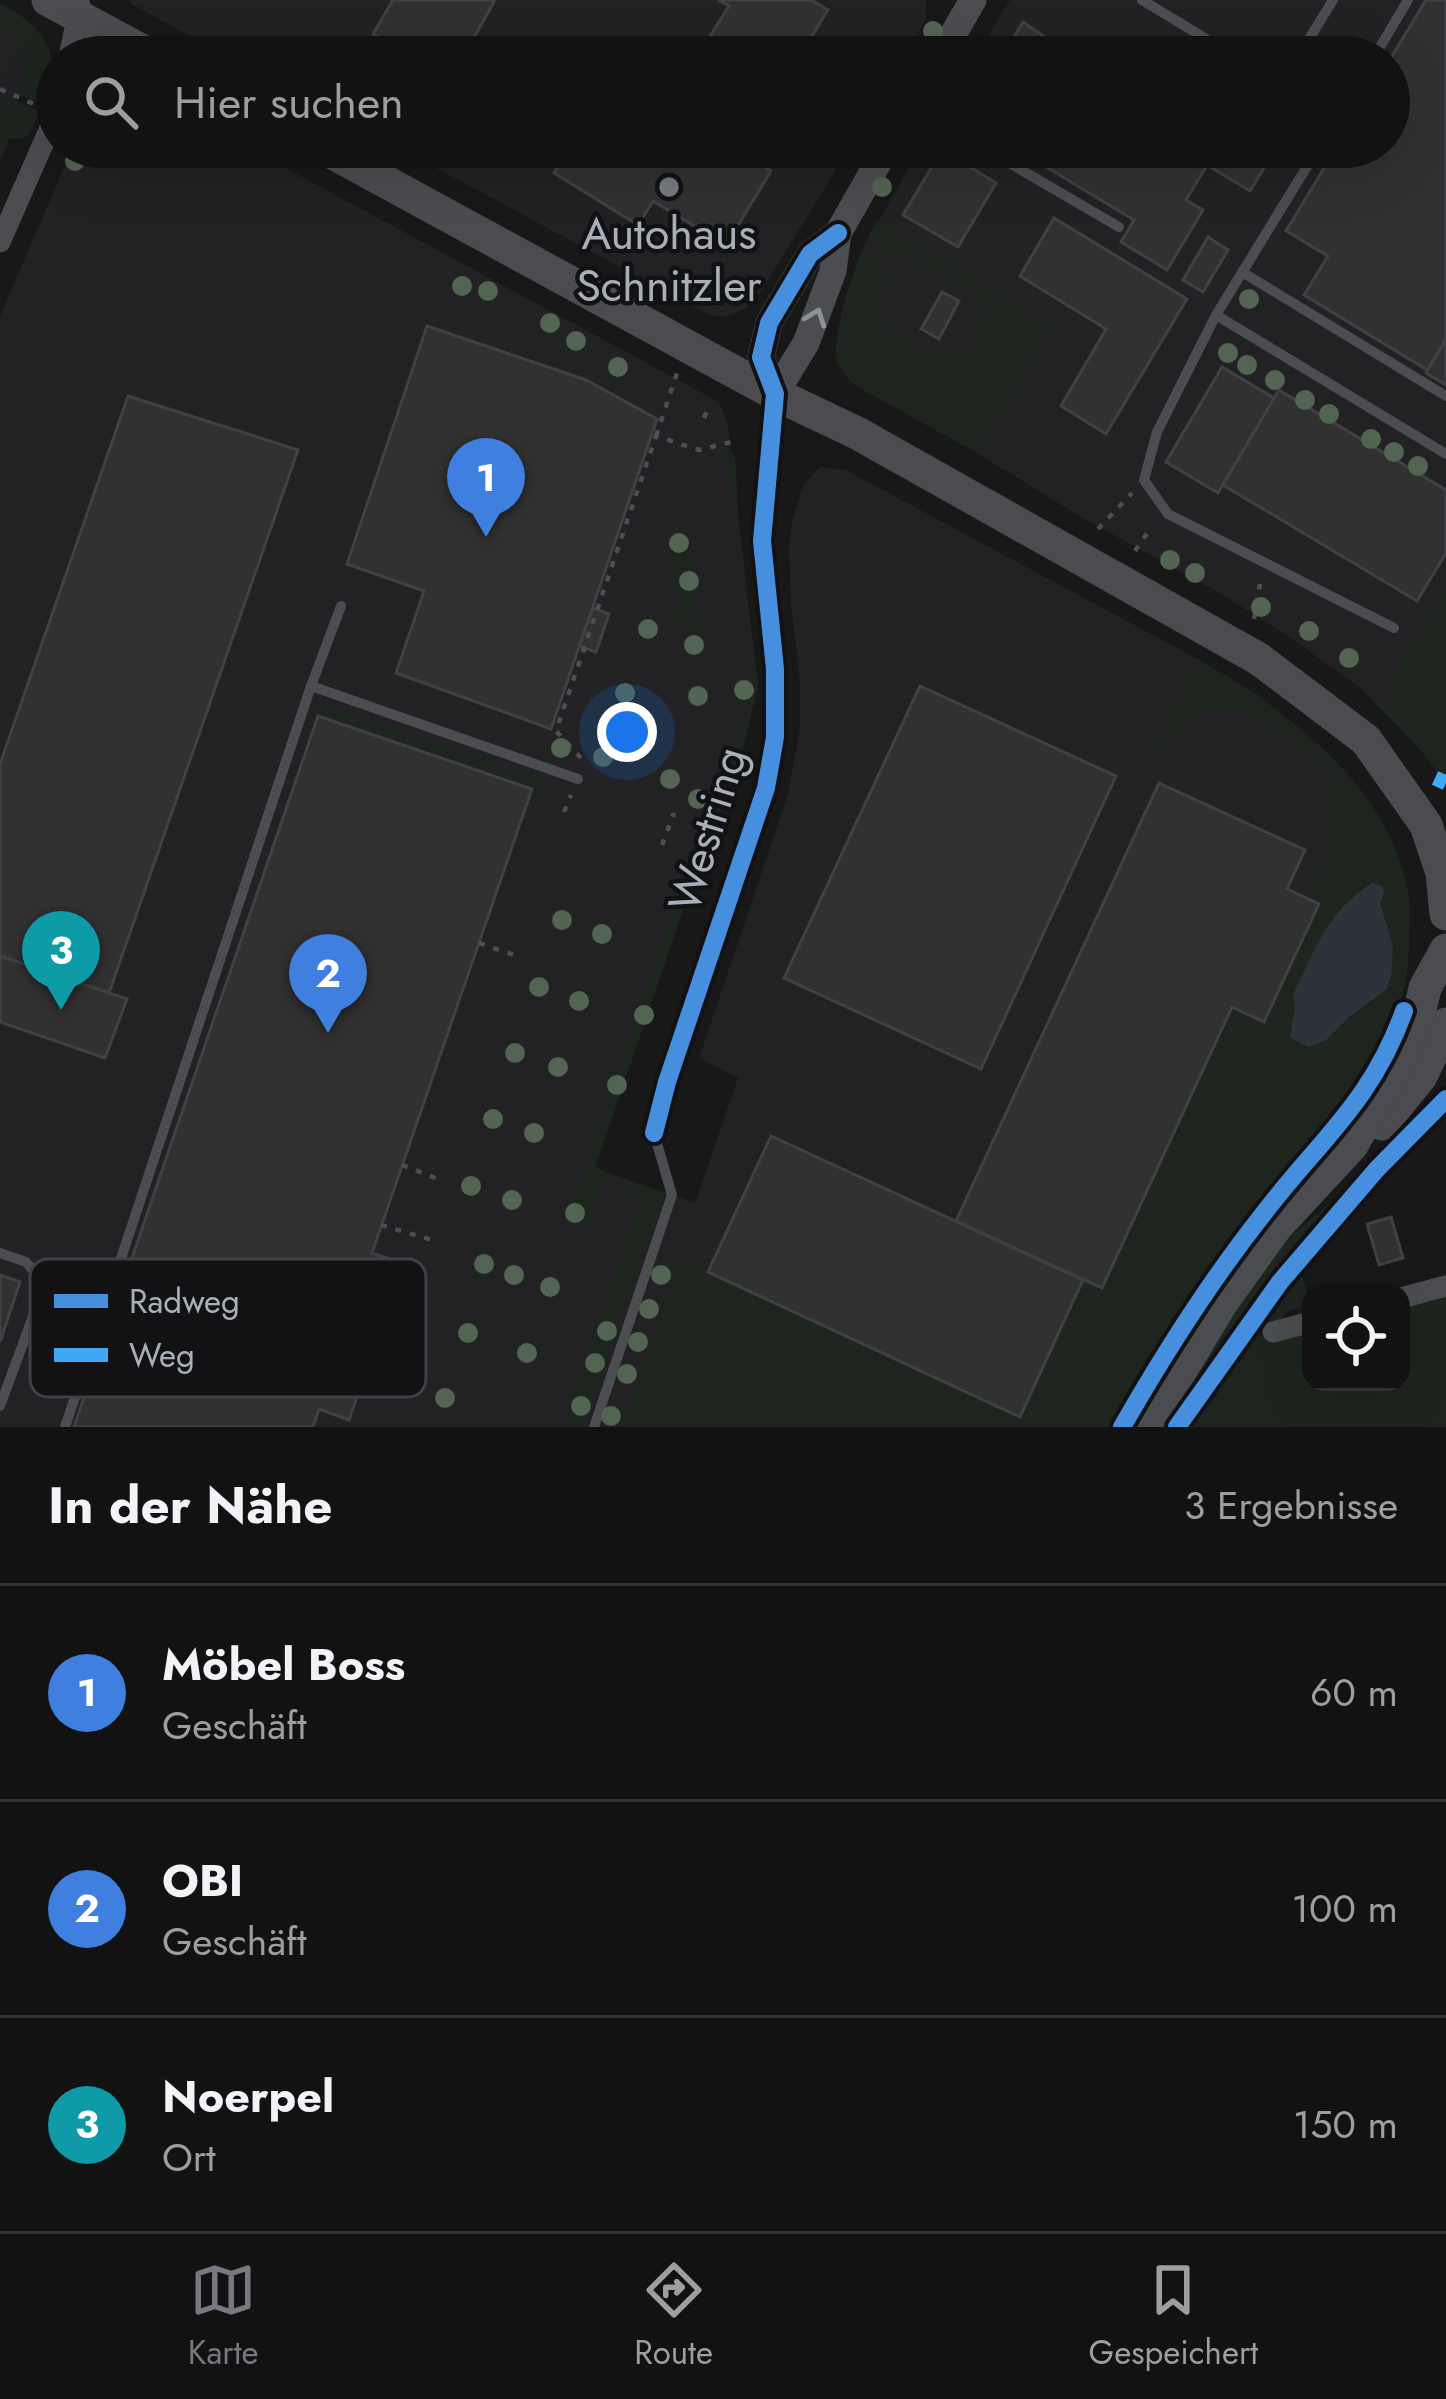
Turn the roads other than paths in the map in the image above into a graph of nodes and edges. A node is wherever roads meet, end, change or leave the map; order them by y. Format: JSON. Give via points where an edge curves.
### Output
{"nodes":[{"id":1,"x":973,"y":0,"type":"edge"},
{"id":2,"x":1142,"y":0,"type":"edge"},
{"id":3,"x":1333,"y":0,"type":"edge"},
{"id":4,"x":1408,"y":0,"type":"edge"},
{"id":5,"x":69,"y":5,"type":"edge"},
{"id":6,"x":69,"y":36,"type":"edge"},
{"id":7,"x":120,"y":36,"type":"edge"},
{"id":8,"x":952,"y":36,"type":"edge"},
{"id":9,"x":1201,"y":36,"type":"edge"},
{"id":10,"x":1311,"y":36,"type":"edge"},
{"id":11,"x":1386,"y":36,"type":"edge"},
{"id":12,"x":36,"y":160,"type":"edge"},
{"id":13,"x":361,"y":168,"type":"edge"},
{"id":14,"x":875,"y":168,"type":"edge"},
{"id":15,"x":1018,"y":168,"type":"edge"},
{"id":16,"x":1305,"y":168,"type":"edge"},
{"id":17,"x":1119,"y":227,"type":"dead end"},
{"id":18,"x":838,"y":233,"type":"junction"},
{"id":19,"x":0,"y":242,"type":"edge"},
{"id":20,"x":1242,"y":272,"type":"junction"},
{"id":21,"x":1216,"y":315,"type":"junction"},
{"id":22,"x":775,"y":394,"type":"junction"},
{"id":23,"x":1446,"y":396,"type":"edge"},
{"id":24,"x":1446,"y":454,"type":"edge"},
{"id":25,"x":341,"y":606,"type":"dead end"},
{"id":26,"x":1394,"y":628,"type":"dead end"},
{"id":27,"x":311,"y":686,"type":"junction"},
{"id":28,"x":578,"y":779,"type":"dead end"},
{"id":29,"x":1446,"y":914,"type":"edge"},
{"id":30,"x":1446,"y":950,"type":"edge"},
{"id":31,"x":1446,"y":1024,"type":"edge"},
{"id":32,"x":1446,"y":1083,"type":"edge"},
{"id":33,"x":654,"y":1133,"type":"joint"},
{"id":34,"x":1363,"y":1139,"type":"junction"},
{"id":35,"x":0,"y":1253,"type":"edge"},
{"id":36,"x":121,"y":1259,"type":"edge"},
{"id":37,"x":30,"y":1267,"type":"edge"},
{"id":38,"x":1446,"y":1286,"type":"edge"},
{"id":39,"x":1410,"y":1296,"type":"edge"},
{"id":40,"x":1302,"y":1324,"type":"edge"},
{"id":41,"x":30,"y":1325,"type":"edge"},
{"id":42,"x":1273,"y":1332,"type":"dead end"},
{"id":43,"x":75,"y":1397,"type":"edge"},
{"id":44,"x":0,"y":1406,"type":"edge"},
{"id":45,"x":65,"y":1427,"type":"edge"},
{"id":46,"x":593,"y":1427,"type":"edge"},
{"id":47,"x":1147,"y":1427,"type":"edge"}],
"edges":[{"from":1,"to":8,"type":"street"},
{"from":2,"to":9,"type":"lane"},
{"from":3,"to":10,"type":"lane"},
{"from":4,"to":11,"type":"lane"},
{"from":5,"to":6,"type":"street"},
{"from":5,"to":7,"type":"main road"},
{"from":12,"to":19,"type":"street"},
{"from":13,"to":22,"type":"main road"},
{"from":14,"to":18,"type":"street"},
{"from":15,"to":17,"type":"lane"},
{"from":16,"to":20,"type":"lane"},
{"from":22,"to":18,"type":"street","one_way":true,"via":[[806,343],[833,272]]},
{"from":18,"to":22,"type":"street","via":[[810,254],[770,323],[760,357]]},
{"from":20,"to":21,"type":"lane"},
{"from":20,"to":23,"type":"lane"},
{"from":21,"to":24,"type":"lane"},
{"from":21,"to":26,"type":"lane","via":[[1157,432],[1144,480],[1168,514]]},
{"from":22,"to":29,"type":"main road","via":[[1259,659],[1366,740],[1426,825]]},
{"from":22,"to":33,"type":"street","name":"Westring","via":[[762,541],[776,736]]},
{"from":25,"to":27,"type":"lane"},
{"from":27,"to":28,"type":"lane"},
{"from":27,"to":36,"type":"lane"},
{"from":30,"to":34,"type":"main road"},
{"from":31,"to":34,"type":"main road","via":[[1421,1076]]},
{"from":32,"to":34,"type":"main road"},
{"from":33,"to":46,"type":"lane","via":[[672,1196]]},
{"from":34,"to":47,"type":"main road","via":[[1276,1227]]},
{"from":35,"to":37,"type":"lane"},
{"from":38,"to":39,"type":"street"},
{"from":40,"to":42,"type":"street"},
{"from":41,"to":44,"type":"lane"},
{"from":43,"to":45,"type":"lane"}]}
